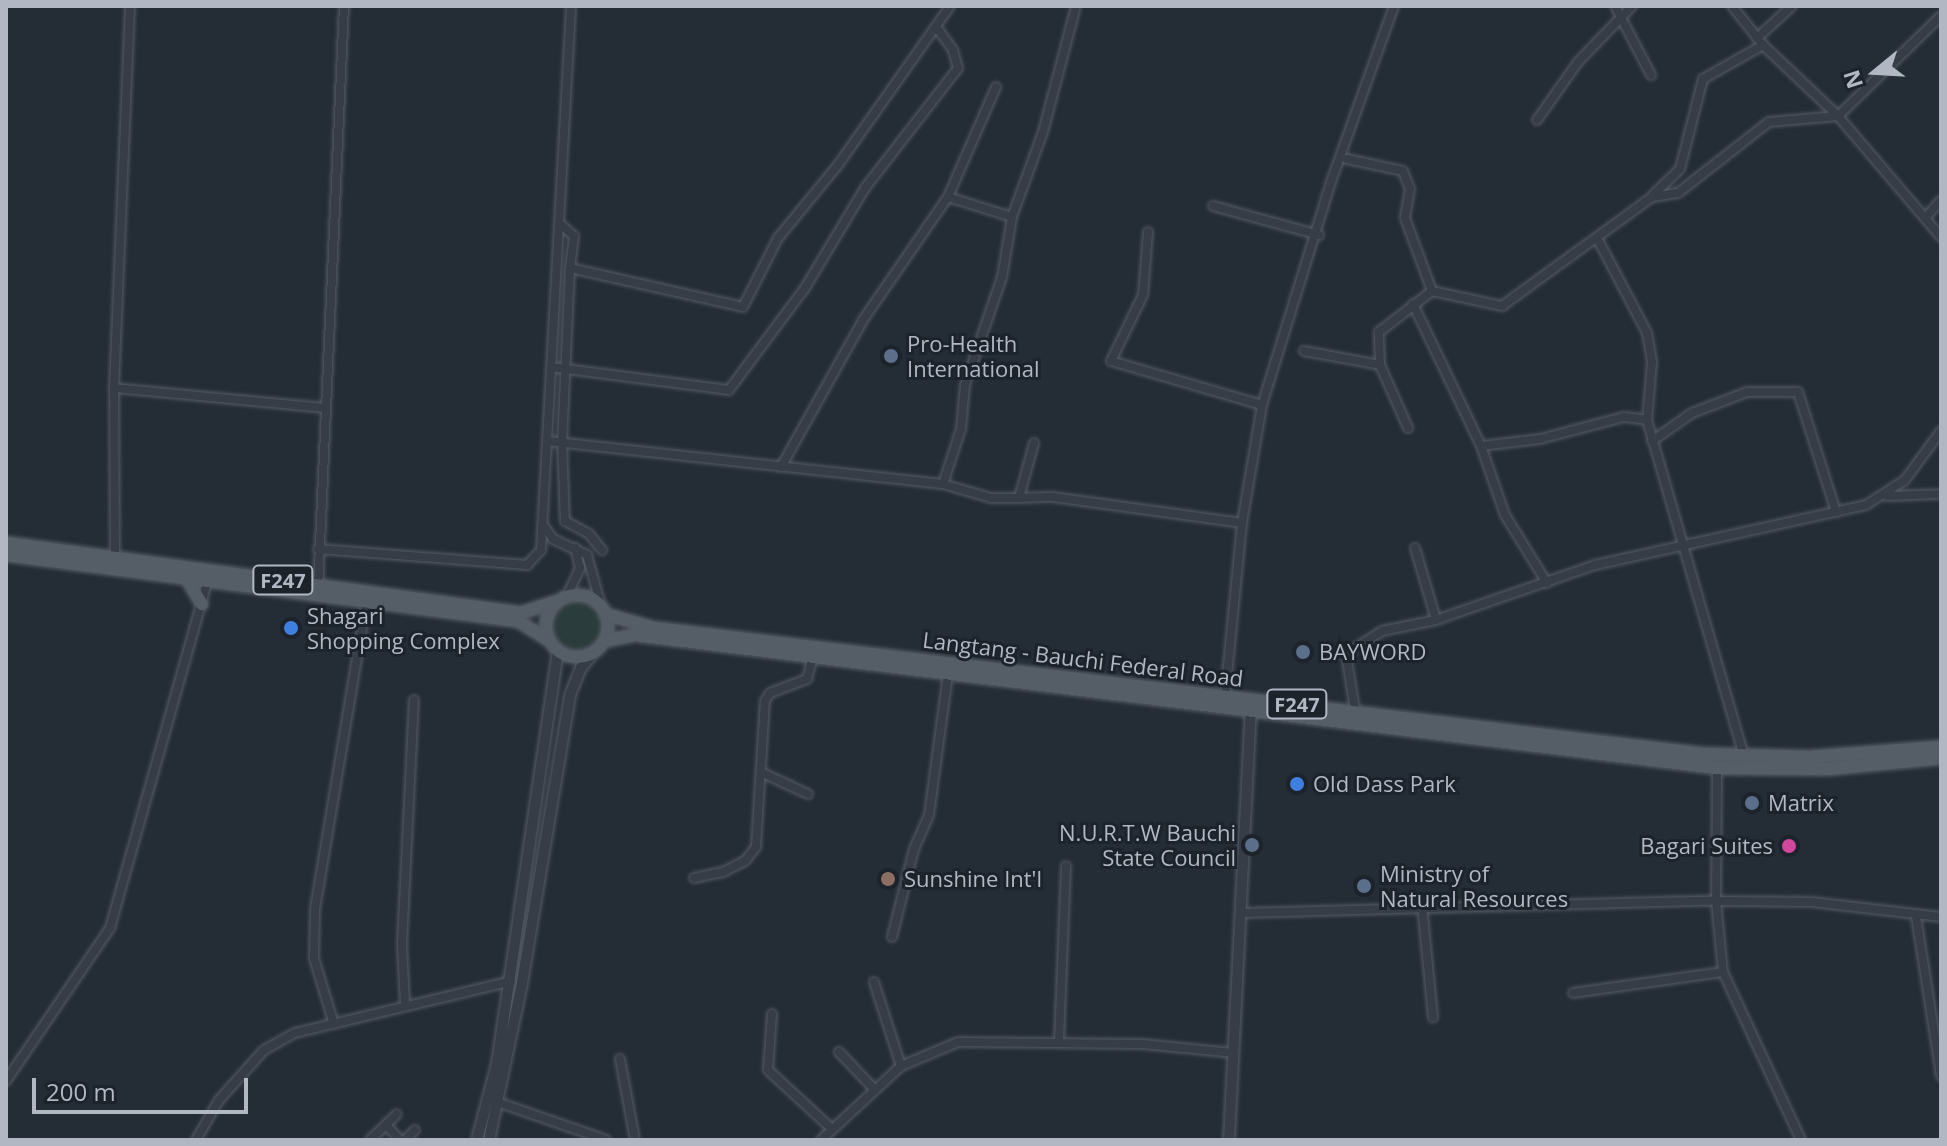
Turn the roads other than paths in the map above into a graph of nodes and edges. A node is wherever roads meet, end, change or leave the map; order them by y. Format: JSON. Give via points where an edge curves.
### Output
{"nodes":[{"id":1,"x":130,"y":6,"type":"edge"},
{"id":2,"x":344,"y":6,"type":"edge"},
{"id":3,"x":571,"y":6,"type":"edge"},
{"id":4,"x":950,"y":6,"type":"edge"},
{"id":5,"x":1076,"y":6,"type":"edge"},
{"id":6,"x":1394,"y":6,"type":"edge"},
{"id":7,"x":1615,"y":6,"type":"edge"},
{"id":8,"x":1632,"y":6,"type":"edge"},
{"id":9,"x":1732,"y":6,"type":"edge"},
{"id":10,"x":1792,"y":6,"type":"edge"},
{"id":11,"x":1622,"y":15,"type":"junction"},
{"id":12,"x":1941,"y":16,"type":"edge"},
{"id":13,"x":937,"y":28,"type":"junction"},
{"id":14,"x":1760,"y":42,"type":"junction"},
{"id":15,"x":1651,"y":75,"type":"dead end"},
{"id":16,"x":996,"y":87,"type":"dead end"},
{"id":17,"x":1838,"y":116,"type":"junction"},
{"id":18,"x":1537,"y":120,"type":"dead end"},
{"id":19,"x":1347,"y":159,"type":"dead end"},
{"id":20,"x":948,"y":197,"type":"junction"},
{"id":21,"x":1652,"y":197,"type":"junction"},
{"id":22,"x":1941,"y":200,"type":"edge"},
{"id":23,"x":1213,"y":206,"type":"dead end"},
{"id":24,"x":1012,"y":217,"type":"junction"},
{"id":25,"x":1925,"y":218,"type":"junction"},
{"id":26,"x":559,"y":223,"type":"junction"},
{"id":27,"x":1148,"y":232,"type":"dead end"},
{"id":28,"x":1319,"y":235,"type":"junction"},
{"id":29,"x":1941,"y":237,"type":"edge"},
{"id":30,"x":1597,"y":238,"type":"junction"},
{"id":31,"x":570,"y":268,"type":"junction"},
{"id":32,"x":1432,"y":291,"type":"junction"},
{"id":33,"x":1413,"y":304,"type":"junction"},
{"id":34,"x":1304,"y":351,"type":"dead end"},
{"id":35,"x":1380,"y":365,"type":"junction"},
{"id":36,"x":551,"y":367,"type":"junction"},
{"id":37,"x":567,"y":367,"type":"junction"},
{"id":38,"x":114,"y":388,"type":"junction"},
{"id":39,"x":1262,"y":405,"type":"junction"},
{"id":40,"x":324,"y":408,"type":"junction"},
{"id":41,"x":1647,"y":420,"type":"junction"},
{"id":42,"x":1408,"y":428,"type":"dead end"},
{"id":43,"x":1941,"y":431,"type":"edge"},
{"id":44,"x":547,"y":441,"type":"junction"},
{"id":45,"x":562,"y":441,"type":"junction"},
{"id":46,"x":1652,"y":441,"type":"junction"},
{"id":47,"x":1034,"y":443,"type":"dead end"},
{"id":48,"x":1481,"y":446,"type":"junction"},
{"id":49,"x":781,"y":467,"type":"junction"},
{"id":50,"x":943,"y":484,"type":"junction"},
{"id":51,"x":1941,"y":494,"type":"edge"},
{"id":52,"x":1887,"y":496,"type":"junction"},
{"id":53,"x":1019,"y":498,"type":"junction"},
{"id":54,"x":1836,"y":512,"type":"junction"},
{"id":55,"x":1242,"y":523,"type":"junction"},
{"id":56,"x":542,"y":525,"type":"junction"},
{"id":57,"x":6,"y":543,"type":"edge"},
{"id":58,"x":575,"y":547,"type":"junction"},
{"id":59,"x":1681,"y":547,"type":"junction"},
{"id":60,"x":1415,"y":548,"type":"dead end"},
{"id":61,"x":318,"y":549,"type":"junction"},
{"id":62,"x":602,"y":550,"type":"dead end"},
{"id":63,"x":6,"y":555,"type":"edge"},
{"id":64,"x":115,"y":560,"type":"junction"},
{"id":65,"x":208,"y":578,"type":"junction"},
{"id":66,"x":188,"y":581,"type":"junction"},
{"id":67,"x":1547,"y":583,"type":"junction"},
{"id":68,"x":318,"y":584,"type":"junction"},
{"id":69,"x":317,"y":598,"type":"junction"},
{"id":70,"x":562,"y":598,"type":"junction"},
{"id":71,"x":202,"y":604,"type":"junction"},
{"id":72,"x":366,"y":604,"type":"junction"},
{"id":73,"x":604,"y":611,"type":"junction"},
{"id":74,"x":1436,"y":620,"type":"junction"},
{"id":75,"x":549,"y":640,"type":"junction"},
{"id":76,"x":599,"y":646,"type":"junction"},
{"id":77,"x":558,"y":651,"type":"junction"},
{"id":78,"x":813,"y":657,"type":"junction"},
{"id":79,"x":948,"y":675,"type":"junction"},
{"id":80,"x":1225,"y":695,"type":"junction"},
{"id":81,"x":1252,"y":699,"type":"junction"},
{"id":82,"x":414,"y":700,"type":"dead end"},
{"id":83,"x":1355,"y":710,"type":"junction"},
{"id":84,"x":1251,"y":713,"type":"junction"},
{"id":85,"x":1941,"y":747,"type":"edge"},
{"id":86,"x":1744,"y":756,"type":"junction"},
{"id":87,"x":1941,"y":758,"type":"edge"},
{"id":88,"x":1717,"y":768,"type":"junction"},
{"id":89,"x":761,"y":772,"type":"junction"},
{"id":90,"x":808,"y":794,"type":"dead end"},
{"id":91,"x":1066,"y":866,"type":"dead end"},
{"id":92,"x":694,"y":878,"type":"dead end"},
{"id":93,"x":1716,"y":901,"type":"junction"},
{"id":94,"x":1422,"y":905,"type":"junction"},
{"id":95,"x":1242,"y":913,"type":"junction"},
{"id":96,"x":1916,"y":916,"type":"junction"},
{"id":97,"x":1941,"y":917,"type":"edge"},
{"id":98,"x":892,"y":937,"type":"dead end"},
{"id":99,"x":1723,"y":972,"type":"junction"},
{"id":100,"x":516,"y":982,"type":"junction"},
{"id":101,"x":874,"y":982,"type":"dead end"},
{"id":102,"x":1573,"y":993,"type":"dead end"},
{"id":103,"x":405,"y":1004,"type":"junction"},
{"id":104,"x":772,"y":1014,"type":"dead end"},
{"id":105,"x":1433,"y":1017,"type":"dead end"},
{"id":106,"x":333,"y":1021,"type":"junction"},
{"id":107,"x":1059,"y":1041,"type":"junction"},
{"id":108,"x":839,"y":1052,"type":"dead end"},
{"id":109,"x":1233,"y":1053,"type":"junction"},
{"id":110,"x":620,"y":1059,"type":"dead end"},
{"id":111,"x":901,"y":1066,"type":"junction"},
{"id":112,"x":1941,"y":1076,"type":"edge"},
{"id":113,"x":6,"y":1081,"type":"edge"},
{"id":114,"x":873,"y":1088,"type":"junction"},
{"id":115,"x":500,"y":1103,"type":"junction"},
{"id":116,"x":397,"y":1114,"type":"dead end"},
{"id":117,"x":386,"y":1125,"type":"junction"},
{"id":118,"x":832,"y":1129,"type":"junction"},
{"id":119,"x":415,"y":1130,"type":"dead end"},
{"id":120,"x":196,"y":1140,"type":"edge"},
{"id":121,"x":370,"y":1140,"type":"edge"},
{"id":122,"x":402,"y":1140,"type":"edge"},
{"id":123,"x":477,"y":1140,"type":"edge"},
{"id":124,"x":489,"y":1140,"type":"edge"},
{"id":125,"x":606,"y":1140,"type":"edge"},
{"id":126,"x":635,"y":1140,"type":"edge"},
{"id":127,"x":821,"y":1140,"type":"edge"},
{"id":128,"x":1229,"y":1140,"type":"edge"},
{"id":129,"x":1801,"y":1140,"type":"edge"}],
"edges":[{"from":1,"to":38,"type":"street"},
{"from":2,"to":40,"type":"street"},
{"from":3,"to":26,"type":"street"},
{"from":4,"to":13,"type":"street"},
{"from":5,"to":24,"type":"street","via":[[1043,132]]},
{"from":6,"to":28,"type":"street","via":[[1331,182]]},
{"from":7,"to":11,"type":"street"},
{"from":8,"to":11,"type":"street"},
{"from":9,"to":14,"type":"street"},
{"from":10,"to":14,"type":"street"},
{"from":11,"to":15,"type":"street"},
{"from":11,"to":18,"type":"street","via":[[1578,62]]},
{"from":12,"to":17,"type":"street"},
{"from":13,"to":31,"type":"street","via":[[778,238],[743,307]]},
{"from":13,"to":37,"type":"street","via":[[958,68],[865,188],[805,288],[729,390]]},
{"from":14,"to":17,"type":"street"},
{"from":14,"to":21,"type":"street","via":[[1703,79],[1680,169]]},
{"from":16,"to":20,"type":"street"},
{"from":17,"to":21,"type":"street","via":[[1769,122],[1678,193]]},
{"from":17,"to":25,"type":"street"},
{"from":19,"to":32,"type":"street","via":[[1403,171],[1410,189],[1405,218]]},
{"from":20,"to":24,"type":"street"},
{"from":20,"to":49,"type":"street","via":[[856,332]]},
{"from":21,"to":30,"type":"street"},
{"from":22,"to":25,"type":"street"},
{"from":23,"to":28,"type":"street"},
{"from":24,"to":50,"type":"street","via":[[1002,277],[965,385],[961,429]]},
{"from":25,"to":29,"type":"street"},
{"from":26,"to":31,"type":"street","via":[[568,225],[574,236]]},
{"from":26,"to":36,"type":"street"},
{"from":27,"to":39,"type":"street","via":[[1143,295],[1111,361]]},
{"from":28,"to":39,"type":"street"},
{"from":30,"to":32,"type":"street","via":[[1502,306]]},
{"from":30,"to":41,"type":"street","via":[[1647,333],[1652,362]]},
{"from":31,"to":37,"type":"street"},
{"from":32,"to":33,"type":"street"},
{"from":33,"to":35,"type":"street","via":[[1379,332]]},
{"from":33,"to":48,"type":"street"},
{"from":34,"to":35,"type":"street"},
{"from":35,"to":42,"type":"street"},
{"from":36,"to":37,"type":"street"},
{"from":36,"to":44,"type":"street"},
{"from":37,"to":45,"type":"street"},
{"from":38,"to":40,"type":"street"},
{"from":38,"to":64,"type":"street"},
{"from":39,"to":55,"type":"street"},
{"from":40,"to":61,"type":"street"},
{"from":41,"to":46,"type":"street"},
{"from":41,"to":48,"type":"street","via":[[1624,417],[1540,439]]},
{"from":43,"to":52,"type":"street"},
{"from":44,"to":45,"type":"street"},
{"from":44,"to":56,"type":"street"},
{"from":45,"to":49,"type":"street"},
{"from":45,"to":62,"type":"street","via":[[565,521],[589,534]]},
{"from":46,"to":54,"type":"street","via":[[1692,413],[1747,392],[1798,392]]},
{"from":46,"to":59,"type":"street"},
{"from":47,"to":53,"type":"street"},
{"from":48,"to":67,"type":"street","via":[[1505,515]]},
{"from":49,"to":50,"type":"street"},
{"from":50,"to":53,"type":"street","via":[[991,498]]},
{"from":51,"to":52,"type":"street"},
{"from":52,"to":54,"type":"street"},
{"from":53,"to":55,"type":"street","via":[[1053,497]]},
{"from":54,"to":59,"type":"street"},
{"from":55,"to":80,"type":"street"},
{"from":56,"to":58,"type":"street","via":[[553,539]]},
{"from":56,"to":61,"type":"street","via":[[541,550],[527,565]]},
{"from":57,"to":64,"type":"main road","number":"F247"},
{"from":58,"to":70,"type":"street","via":[[580,568]]},
{"from":58,"to":73,"type":"street","via":[[587,555]]},
{"from":59,"to":67,"type":"street","via":[[1595,565]]},
{"from":59,"to":86,"type":"street"},
{"from":60,"to":74,"type":"street"},
{"from":61,"to":68,"type":"street"},
{"from":63,"to":66,"type":"main road","number":"F247"},
{"from":64,"to":65,"type":"main road","number":"F247"},
{"from":65,"to":66,"type":"main road","number":"F247"},
{"from":65,"to":68,"type":"main road","number":"F247"},
{"from":65,"to":69,"type":"main road","number":"F247"},
{"from":65,"to":71,"type":"street"},
{"from":66,"to":71,"type":"main road"},
{"from":67,"to":74,"type":"street"},
{"from":68,"to":69,"type":"street"},
{"from":68,"to":70,"type":"main road","number":"F247","via":[[521,613]]},
{"from":69,"to":72,"type":"main road","number":"F247"},
{"from":70,"to":73,"type":"main road","number":"F247","via":[[587,596]]},
{"from":70,"to":75,"type":"main road","via":[[548,614]]},
{"from":71,"to":113,"type":"street","via":[[110,928]]},
{"from":72,"to":75,"type":"main road","number":"F247","via":[[518,621]]},
{"from":72,"to":106,"type":"street","via":[[315,909],[314,958]]},
{"from":73,"to":76,"type":"main road"},
{"from":73,"to":80,"type":"main road","name":"Langtang - Bauchi Federal Road","number":"F247","via":[[628,625]]},
{"from":74,"to":83,"type":"street","via":[[1382,631],[1346,654]]},
{"from":75,"to":77,"type":"main road","number":"F247"},
{"from":76,"to":77,"type":"main road","number":"F247","via":[[577,657]]},
{"from":76,"to":78,"type":"main road","name":"Langtang - Bauchi Federal Road","number":"F247","via":[[635,635]]},
{"from":76,"to":100,"type":"street","via":[[581,668],[570,695]]},
{"from":77,"to":100,"type":"street"},
{"from":78,"to":79,"type":"main road","name":"Langtang - Bauchi Federal Road","number":"F247"},
{"from":78,"to":89,"type":"street","via":[[807,679],[770,693],[765,701]]},
{"from":79,"to":84,"type":"main road","name":"Langtang - Bauchi Federal Road","number":"F247"},
{"from":79,"to":98,"type":"street","via":[[929,815],[914,849]]},
{"from":80,"to":81,"type":"main road","name":"Langtang - Bauchi Federal Road","number":"F247"},
{"from":81,"to":83,"type":"main road","name":"Langtang - Bauchi Federal Road","number":"F247"},
{"from":81,"to":84,"type":"street"},
{"from":82,"to":103,"type":"street","via":[[402,944]]},
{"from":83,"to":86,"type":"main road","name":"Langtang - Bauchi Federal Road","number":"F247","via":[[1460,727]]},
{"from":84,"to":88,"type":"main road","name":"Langtang - Bauchi Federal Road","number":"F247"},
{"from":84,"to":95,"type":"street"},
{"from":85,"to":86,"type":"main road","name":"Langtang - Bauchi Federal Road","number":"F247","via":[[1858,756]]},
{"from":87,"to":88,"type":"main road","name":"Langtang - Bauchi Federal Road","number":"F247","via":[[1827,769]]},
{"from":88,"to":93,"type":"street"},
{"from":89,"to":90,"type":"street"},
{"from":89,"to":92,"type":"street","via":[[756,847],[745,861],[723,872]]},
{"from":91,"to":107,"type":"street"},
{"from":93,"to":94,"type":"street"},
{"from":93,"to":96,"type":"street","via":[[1812,902]]},
{"from":93,"to":99,"type":"street"},
{"from":94,"to":95,"type":"street"},
{"from":94,"to":105,"type":"street"},
{"from":95,"to":109,"type":"street"},
{"from":96,"to":97,"type":"street"},
{"from":96,"to":112,"type":"street"},
{"from":99,"to":102,"type":"street"},
{"from":99,"to":129,"type":"street"},
{"from":100,"to":103,"type":"street"},
{"from":100,"to":115,"type":"street"},
{"from":100,"to":123,"type":"street"},
{"from":101,"to":111,"type":"street"},
{"from":103,"to":106,"type":"street"},
{"from":104,"to":118,"type":"street","via":[[768,1070]]},
{"from":106,"to":120,"type":"street","via":[[264,1050],[219,1100]]},
{"from":107,"to":109,"type":"street"},
{"from":107,"to":111,"type":"street","via":[[973,1040]]},
{"from":108,"to":114,"type":"street"},
{"from":109,"to":128,"type":"street"},
{"from":110,"to":126,"type":"street"},
{"from":111,"to":114,"type":"street"},
{"from":114,"to":118,"type":"street"},
{"from":115,"to":124,"type":"street"},
{"from":115,"to":125,"type":"street"},
{"from":116,"to":117,"type":"street"},
{"from":117,"to":121,"type":"street"},
{"from":117,"to":122,"type":"street"},
{"from":118,"to":127,"type":"street"},
{"from":119,"to":122,"type":"street"}]}
